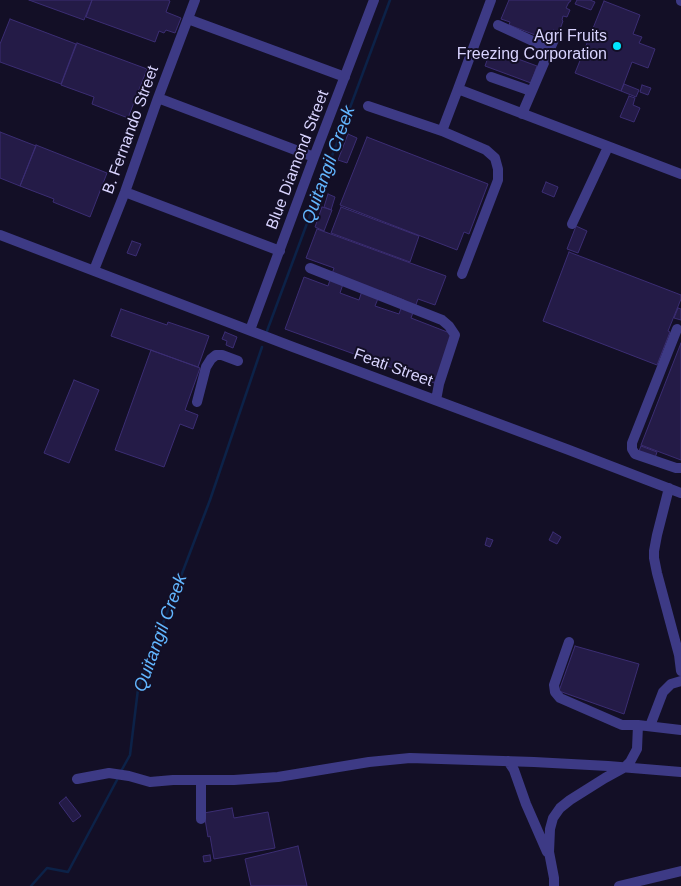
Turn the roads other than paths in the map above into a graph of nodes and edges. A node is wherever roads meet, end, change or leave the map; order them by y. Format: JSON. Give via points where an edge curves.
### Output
{"nodes":[{"id":1,"x":195,"y":0,"type":"edge"},
{"id":2,"x":374,"y":0,"type":"edge"},
{"id":3,"x":491,"y":0,"type":"edge"},
{"id":4,"x":188,"y":19,"type":"junction"},
{"id":5,"x":498,"y":25,"type":"dead end"},
{"id":6,"x":556,"y":35,"type":"dead end"},
{"id":7,"x":550,"y":49,"type":"junction"},
{"id":8,"x":346,"y":77,"type":"junction"},
{"id":9,"x":491,"y":77,"type":"dead end"},
{"id":10,"x":458,"y":89,"type":"junction"},
{"id":11,"x":531,"y":91,"type":"junction"},
{"id":12,"x":158,"y":98,"type":"junction"},
{"id":13,"x":368,"y":106,"type":"dead end"},
{"id":14,"x":522,"y":114,"type":"junction"},
{"id":15,"x":442,"y":131,"type":"junction"},
{"id":16,"x":608,"y":147,"type":"junction"},
{"id":17,"x":314,"y":157,"type":"junction"},
{"id":18,"x":681,"y":174,"type":"edge"},
{"id":19,"x":125,"y":192,"type":"junction"},
{"id":20,"x":572,"y":224,"type":"dead end"},
{"id":21,"x":0,"y":235,"type":"edge"},
{"id":22,"x":280,"y":251,"type":"junction"},
{"id":23,"x":310,"y":268,"type":"dead end"},
{"id":24,"x":94,"y":270,"type":"junction"},
{"id":25,"x":462,"y":274,"type":"dead end"},
{"id":26,"x":677,"y":329,"type":"dead end"},
{"id":27,"x":250,"y":330,"type":"junction"},
{"id":28,"x":238,"y":361,"type":"dead end"},
{"id":29,"x":436,"y":400,"type":"junction"},
{"id":30,"x":197,"y":402,"type":"dead end"},
{"id":31,"x":681,"y":468,"type":"edge"},
{"id":32,"x":668,"y":488,"type":"junction"},
{"id":33,"x":681,"y":492,"type":"edge"},
{"id":34,"x":569,"y":642,"type":"dead end"},
{"id":35,"x":681,"y":671,"type":"edge"},
{"id":36,"x":681,"y":681,"type":"edge"},
{"id":37,"x":638,"y":725,"type":"junction"},
{"id":38,"x":650,"y":726,"type":"junction"},
{"id":39,"x":681,"y":730,"type":"edge"},
{"id":40,"x":508,"y":762,"type":"junction"},
{"id":41,"x":625,"y":767,"type":"junction"},
{"id":42,"x":681,"y":772,"type":"edge"},
{"id":43,"x":77,"y":779,"type":"dead end"},
{"id":44,"x":201,"y":780,"type":"junction"},
{"id":45,"x":201,"y":819,"type":"dead end"},
{"id":46,"x":549,"y":858,"type":"junction"},
{"id":47,"x":681,"y":871,"type":"edge"},
{"id":48,"x":660,"y":881,"type":"edge"},
{"id":49,"x":554,"y":886,"type":"edge"},
{"id":50,"x":619,"y":886,"type":"edge"}],
"edges":[{"from":1,"to":4,"type":"street","name":"B. Fernando Street"},
{"from":2,"to":8,"type":"street","name":"Blue Diamond Street"},
{"from":3,"to":10,"type":"street"},
{"from":4,"to":8,"type":"street"},
{"from":4,"to":12,"type":"street","name":"B. Fernando Street"},
{"from":5,"to":7,"type":"street"},
{"from":6,"to":7,"type":"street"},
{"from":7,"to":11,"type":"street"},
{"from":8,"to":17,"type":"street","name":"Blue Diamond Street"},
{"from":9,"to":11,"type":"street"},
{"from":10,"to":14,"type":"street"},
{"from":10,"to":15,"type":"street"},
{"from":11,"to":14,"type":"street"},
{"from":12,"to":17,"type":"street"},
{"from":12,"to":19,"type":"street","name":"B. Fernando Street"},
{"from":13,"to":15,"type":"street"},
{"from":14,"to":16,"type":"street"},
{"from":15,"to":25,"type":"street","via":[[486,150],[495,158],[498,169],[498,180]]},
{"from":16,"to":18,"type":"street"},
{"from":16,"to":20,"type":"street"},
{"from":17,"to":22,"type":"street","name":"Blue Diamond Street"},
{"from":19,"to":22,"type":"street"},
{"from":19,"to":24,"type":"street","name":"B. Fernando Street"},
{"from":21,"to":24,"type":"street","name":"Feati Street"},
{"from":22,"to":27,"type":"street","name":"Blue Diamond Street"},
{"from":23,"to":29,"type":"street","via":[[442,320],[449,326],[455,335]]},
{"from":24,"to":27,"type":"street","name":"Feati Street"},
{"from":26,"to":31,"type":"street","via":[[632,450],[635,454]]},
{"from":27,"to":29,"type":"street","name":"Feati Street"},
{"from":28,"to":30,"type":"street","via":[[216,355],[211,359]]},
{"from":29,"to":32,"type":"street","name":"Feati Street"},
{"from":32,"to":33,"type":"street","name":"Feati Street"},
{"from":32,"to":35,"type":"street","via":[[654,558]]},
{"from":34,"to":37,"type":"street","via":[[554,685],[557,695],[617,723]]},
{"from":36,"to":38,"type":"street","via":[[671,684],[663,692]]},
{"from":37,"to":38,"type":"street"},
{"from":37,"to":41,"type":"street","via":[[636,754]]},
{"from":38,"to":39,"type":"street"},
{"from":40,"to":41,"type":"street"},
{"from":40,"to":44,"type":"street","via":[[410,758],[278,777]]},
{"from":40,"to":46,"type":"street"},
{"from":41,"to":42,"type":"street"},
{"from":41,"to":46,"type":"street","via":[[560,808],[550,828]]},
{"from":43,"to":44,"type":"street","via":[[103,773],[150,782]]},
{"from":44,"to":45,"type":"street"},
{"from":46,"to":49,"type":"street"},
{"from":47,"to":48,"type":"street"},
{"from":48,"to":50,"type":"street"}]}
